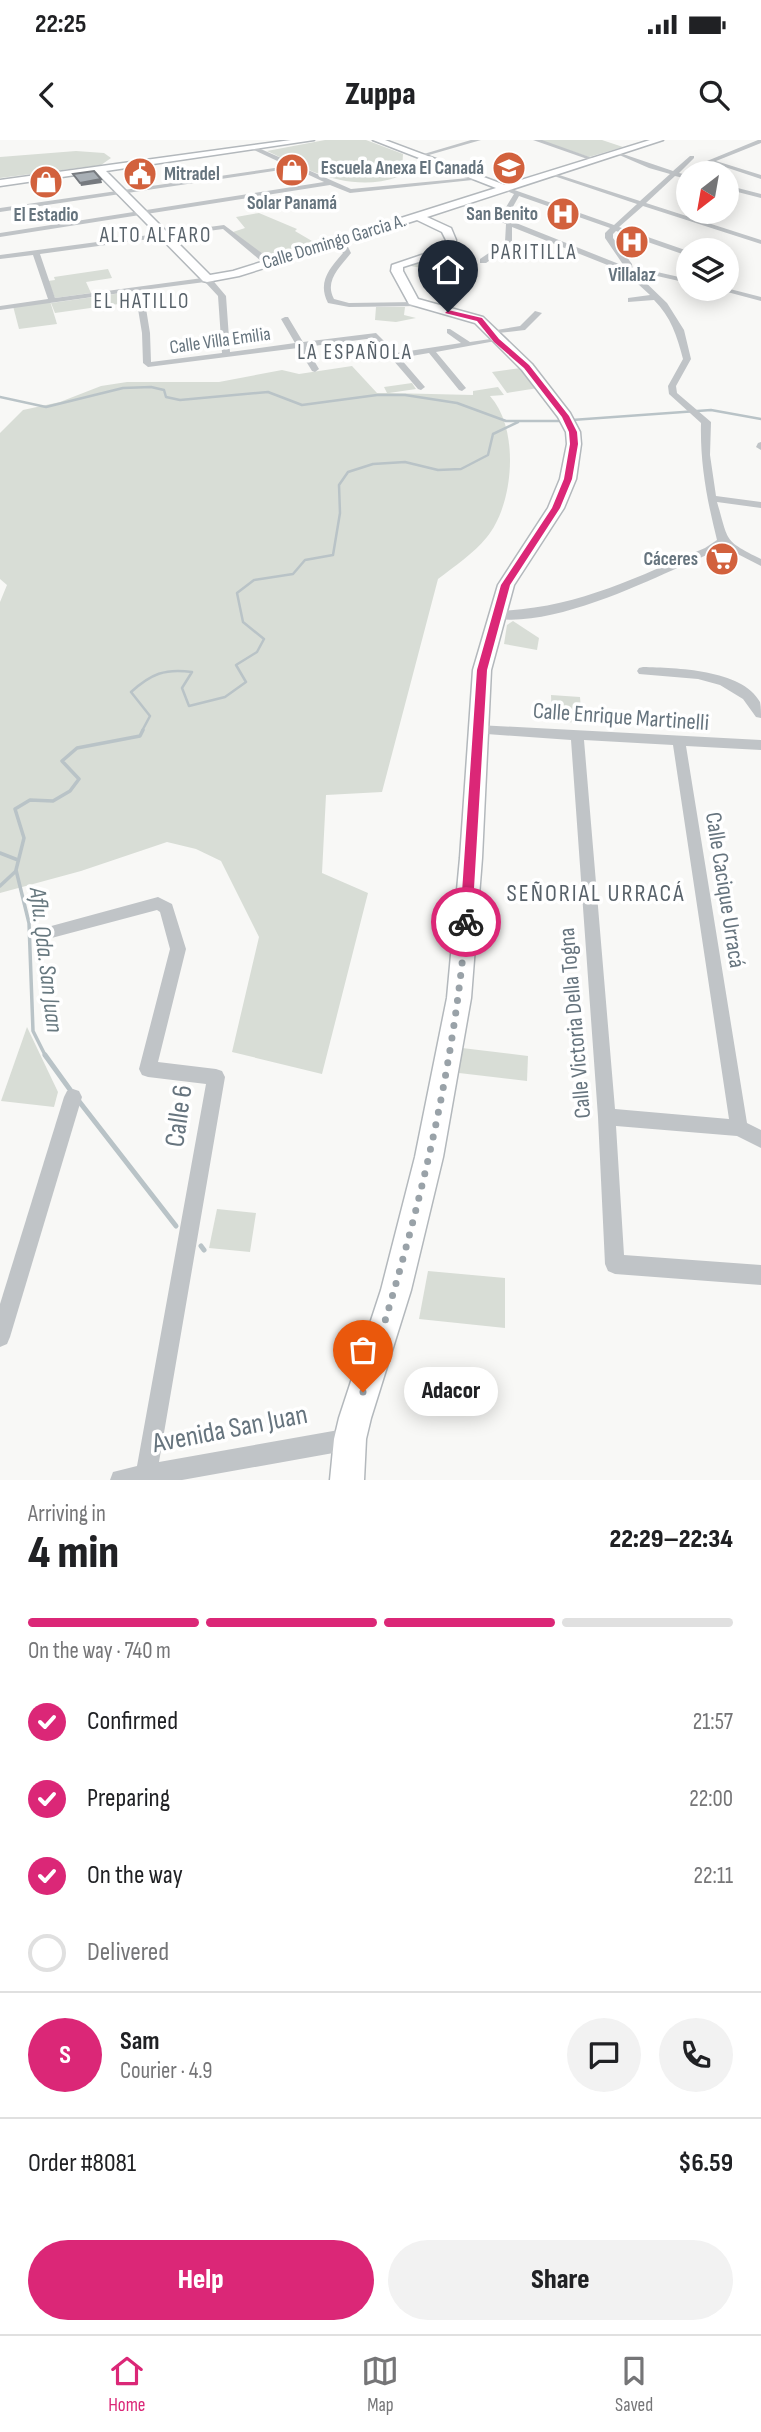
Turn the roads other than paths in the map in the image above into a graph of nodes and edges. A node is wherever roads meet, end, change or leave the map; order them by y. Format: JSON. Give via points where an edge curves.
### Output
{"nodes":[{"id":1,"x":377,"y":140,"type":"edge"},
{"id":2,"x":478,"y":140,"type":"edge"},
{"id":3,"x":536,"y":140,"type":"edge"},
{"id":4,"x":307,"y":141,"type":"edge"},
{"id":5,"x":649,"y":141,"type":"edge"},
{"id":6,"x":761,"y":141,"type":"edge"},
{"id":7,"x":261,"y":143,"type":"edge"},
{"id":8,"x":745,"y":147,"type":"junction"},
{"id":9,"x":761,"y":152,"type":"edge"},
{"id":10,"x":619,"y":153,"type":"junction"},
{"id":11,"x":420,"y":156,"type":"junction"},
{"id":12,"x":692,"y":157,"type":"dead end"},
{"id":13,"x":596,"y":160,"type":"junction"},
{"id":14,"x":292,"y":167,"type":"junction"},
{"id":15,"x":99,"y":170,"type":"junction"},
{"id":16,"x":673,"y":173,"type":"junction"},
{"id":17,"x":551,"y":174,"type":"junction"},
{"id":18,"x":676,"y":174,"type":"edge"},
{"id":19,"x":761,"y":177,"type":"edge"},
{"id":20,"x":479,"y":179,"type":"junction"},
{"id":21,"x":0,"y":183,"type":"edge"},
{"id":22,"x":329,"y":183,"type":"junction"},
{"id":23,"x":506,"y":189,"type":"junction"},
{"id":24,"x":739,"y":190,"type":"edge"},
{"id":25,"x":120,"y":192,"type":"junction"},
{"id":26,"x":518,"y":193,"type":"junction"},
{"id":27,"x":761,"y":196,"type":"edge"},
{"id":28,"x":458,"y":203,"type":"junction"},
{"id":29,"x":47,"y":204,"type":"junction"},
{"id":30,"x":640,"y":205,"type":"junction"},
{"id":31,"x":0,"y":210,"type":"edge"},
{"id":32,"x":139,"y":211,"type":"junction"},
{"id":33,"x":676,"y":215,"type":"edge"},
{"id":34,"x":417,"y":216,"type":"junction"},
{"id":35,"x":506,"y":222,"type":"junction"},
{"id":36,"x":62,"y":224,"type":"junction"},
{"id":37,"x":705,"y":224,"type":"edge"},
{"id":38,"x":612,"y":228,"type":"junction"},
{"id":39,"x":761,"y":231,"type":"edge"},
{"id":40,"x":0,"y":235,"type":"edge"},
{"id":41,"x":163,"y":236,"type":"junction"},
{"id":42,"x":749,"y":237,"type":"junction"},
{"id":43,"x":335,"y":242,"type":"junction"},
{"id":44,"x":761,"y":242,"type":"edge"},
{"id":45,"x":676,"y":250,"type":"edge"},
{"id":46,"x":36,"y":252,"type":"junction"},
{"id":47,"x":0,"y":257,"type":"edge"},
{"id":48,"x":264,"y":259,"type":"dead end"},
{"id":49,"x":483,"y":261,"type":"dead end"},
{"id":50,"x":627,"y":270,"type":"junction"},
{"id":51,"x":608,"y":274,"type":"dead end"},
{"id":52,"x":676,"y":278,"type":"edge"},
{"id":53,"x":207,"y":279,"type":"junction"},
{"id":54,"x":139,"y":289,"type":"junction"},
{"id":55,"x":739,"y":294,"type":"edge"},
{"id":56,"x":657,"y":297,"type":"junction"},
{"id":57,"x":761,"y":299,"type":"edge"},
{"id":58,"x":52,"y":300,"type":"junction"},
{"id":59,"x":631,"y":300,"type":"dead end"},
{"id":60,"x":416,"y":304,"type":"junction"},
{"id":61,"x":664,"y":305,"type":"junction"},
{"id":62,"x":0,"y":307,"type":"edge"},
{"id":63,"x":639,"y":308,"type":"dead end"},
{"id":64,"x":538,"y":313,"type":"dead end"},
{"id":65,"x":285,"y":319,"type":"dead end"},
{"id":66,"x":450,"y":331,"type":"dead end"},
{"id":67,"x":493,"y":336,"type":"junction"},
{"id":68,"x":300,"y":345,"type":"junction"},
{"id":69,"x":468,"y":345,"type":"junction"},
{"id":70,"x":431,"y":351,"type":"junction"},
{"id":71,"x":226,"y":355,"type":"junction"},
{"id":72,"x":396,"y":356,"type":"junction"},
{"id":73,"x":315,"y":369,"type":"dead end"},
{"id":74,"x":421,"y":387,"type":"dead end"},
{"id":75,"x":462,"y":388,"type":"dead end"},
{"id":76,"x":711,"y":498,"type":"junction"},
{"id":77,"x":761,"y":505,"type":"edge"},
{"id":78,"x":723,"y":541,"type":"junction"},
{"id":79,"x":761,"y":563,"type":"edge"},
{"id":80,"x":496,"y":615,"type":"junction"},
{"id":81,"x":643,"y":671,"type":"dead end"},
{"id":82,"x":761,"y":714,"type":"edge"},
{"id":83,"x":478,"y":730,"type":"junction"},
{"id":84,"x":577,"y":736,"type":"junction"},
{"id":85,"x":679,"y":742,"type":"junction"},
{"id":86,"x":761,"y":745,"type":"edge"},
{"id":87,"x":44,"y":934,"type":"dead end"},
{"id":88,"x":73,"y":1097,"type":"dead end"},
{"id":89,"x":607,"y":1117,"type":"junction"},
{"id":90,"x":739,"y":1128,"type":"junction"},
{"id":91,"x":761,"y":1139,"type":"edge"},
{"id":92,"x":761,"y":1275,"type":"edge"},
{"id":93,"x":0,"y":1337,"type":"edge"},
{"id":94,"x":350,"y":1439,"type":"junction"},
{"id":95,"x":146,"y":1475,"type":"junction"},
{"id":96,"x":121,"y":1480,"type":"edge"},
{"id":97,"x":347,"y":1480,"type":"edge"}],
"edges":[{"from":1,"to":11,"type":"street"},
{"from":2,"to":11,"type":"street"},
{"from":3,"to":13,"type":"street"},
{"from":4,"to":7,"type":"street"},
{"from":4,"to":7,"type":"street"},
{"from":5,"to":10,"type":"street","name":"Calle Domingo Garcia A."},
{"from":6,"to":8,"type":"street"},
{"from":7,"to":14,"type":"street"},
{"from":7,"to":15,"type":"street"},
{"from":8,"to":9,"type":"street"},
{"from":8,"to":19,"type":"street","via":[[710,161]]},
{"from":10,"to":13,"type":"street","name":"Calle Domingo Garcia A."},
{"from":10,"to":16,"type":"street"},
{"from":11,"to":20,"type":"street"},
{"from":12,"to":16,"type":"street"},
{"from":13,"to":17,"type":"street","name":"Calle Domingo Garcia A."},
{"from":14,"to":22,"type":"street"},
{"from":14,"to":25,"type":"street"},
{"from":15,"to":21,"type":"street"},
{"from":15,"to":25,"type":"street"},
{"from":16,"to":18,"type":"street"},
{"from":16,"to":30,"type":"street"},
{"from":17,"to":23,"type":"street","name":"Calle Domingo Garcia A."},
{"from":17,"to":30,"type":"street"},
{"from":20,"to":22,"type":"street","via":[[362,192]]},
{"from":20,"to":23,"type":"street"},
{"from":22,"to":32,"type":"street"},
{"from":23,"to":26,"type":"street"},
{"from":23,"to":28,"type":"street","name":"Calle Domingo Garcia A."},
{"from":24,"to":27,"type":"street"},
{"from":25,"to":29,"type":"street"},
{"from":25,"to":32,"type":"street"},
{"from":26,"to":35,"type":"street"},
{"from":26,"to":38,"type":"street"},
{"from":28,"to":34,"type":"street","name":"Calle Domingo Garcia A."},
{"from":28,"to":35,"type":"street"},
{"from":29,"to":31,"type":"street"},
{"from":29,"to":36,"type":"street"},
{"from":30,"to":33,"type":"street"},
{"from":30,"to":38,"type":"street"},
{"from":32,"to":36,"type":"street"},
{"from":32,"to":41,"type":"street"},
{"from":34,"to":43,"type":"street","name":"Calle Domingo Garcia A."},
{"from":34,"to":60,"type":"street","via":[[447,230],[451,240],[443,251],[398,265]]},
{"from":35,"to":49,"type":"street","via":[[509,243]]},
{"from":35,"to":50,"type":"street"},
{"from":36,"to":40,"type":"street"},
{"from":37,"to":42,"type":"street"},
{"from":38,"to":45,"type":"street"},
{"from":38,"to":50,"type":"street","via":[[609,238],[628,264]]},
{"from":39,"to":42,"type":"street"},
{"from":41,"to":46,"type":"street"},
{"from":41,"to":48,"type":"street","via":[[224,228]]},
{"from":41,"to":53,"type":"street"},
{"from":42,"to":44,"type":"street"},
{"from":43,"to":53,"type":"street","name":"Calle Domingo Garcia A."},
{"from":43,"to":60,"type":"street","via":[[347,253],[325,282],[331,301]]},
{"from":46,"to":47,"type":"street"},
{"from":46,"to":58,"type":"street"},
{"from":50,"to":51,"type":"street"},
{"from":50,"to":52,"type":"street"},
{"from":50,"to":56,"type":"street"},
{"from":53,"to":54,"type":"street","name":"Calle Domingo Garcia A."},
{"from":53,"to":71,"type":"street","via":[[222,296]]},
{"from":54,"to":58,"type":"street","name":"Calle Domingo Garcia A."},
{"from":54,"to":71,"type":"street","name":"Calle Villa Emilia","via":[[147,363]]},
{"from":55,"to":57,"type":"street"},
{"from":56,"to":59,"type":"street"},
{"from":56,"to":61,"type":"street"},
{"from":58,"to":62,"type":"street","name":"Calle Domingo Garcia A."},
{"from":60,"to":67,"type":"street","via":[[480,320]]},
{"from":61,"to":63,"type":"street"},
{"from":61,"to":76,"type":"street","via":[[680,330],[687,359],[672,386],[673,394],[706,422]]},
{"from":64,"to":67,"type":"street","via":[[522,328]]},
{"from":65,"to":68,"type":"street"},
{"from":66,"to":69,"type":"street"},
{"from":67,"to":69,"type":"street"},
{"from":67,"to":80,"type":"street","via":[[527,366],[569,424],[574,444],[568,479],[556,508],[509,577]]},
{"from":68,"to":71,"type":"street","name":"Calle Villa Emilia"},
{"from":68,"to":72,"type":"street","name":"Calle Villa Emilia","via":[[376,335]]},
{"from":68,"to":73,"type":"street"},
{"from":69,"to":70,"type":"street"},
{"from":70,"to":72,"type":"street"},
{"from":70,"to":75,"type":"street"},
{"from":72,"to":74,"type":"street"},
{"from":76,"to":77,"type":"street"},
{"from":76,"to":78,"type":"street"},
{"from":78,"to":79,"type":"street"},
{"from":78,"to":80,"type":"street","via":[[569,608]]},
{"from":80,"to":83,"type":"street","via":[[482,670]]},
{"from":81,"to":82,"type":"street","via":[[711,679],[746,694]]},
{"from":83,"to":84,"type":"street","name":"Calle Enrique Martinelli"},
{"from":83,"to":94,"type":"street","via":[[464,953],[446,1071],[396,1290]]},
{"from":84,"to":85,"type":"street","name":"Calle Enrique Martinelli"},
{"from":84,"to":89,"type":"street","name":"Calle Victoria Della Togna"},
{"from":85,"to":86,"type":"street","name":"Calle Enrique Martinelli"},
{"from":85,"to":90,"type":"street","name":"Calle Cacique Urracá"},
{"from":87,"to":95,"type":"street","name":"Calle 6","via":[[158,903],[167,908],[178,949],[148,1069],[216,1077]]},
{"from":88,"to":93,"type":"street"},
{"from":89,"to":90,"type":"street"},
{"from":89,"to":92,"type":"street","name":"Calle Victoria Della Togna","via":[[615,1264]]},
{"from":90,"to":91,"type":"street"},
{"from":94,"to":95,"type":"street","name":"Avenida San Juan"},
{"from":94,"to":97,"type":"street"},
{"from":95,"to":96,"type":"street","name":"Avenida San Juan"}]}
